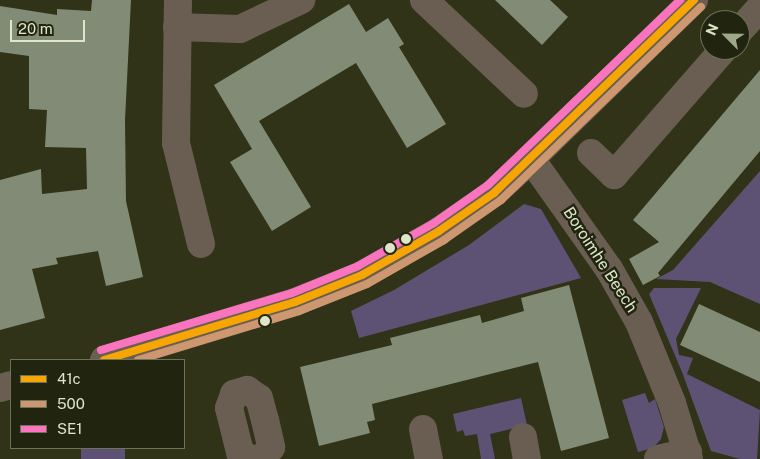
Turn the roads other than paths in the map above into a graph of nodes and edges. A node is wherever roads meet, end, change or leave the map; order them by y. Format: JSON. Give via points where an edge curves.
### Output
{"nodes":[{"id":1,"x":178,"y":0,"type":"edge"},
{"id":2,"x":301,"y":0,"type":"edge"},
{"id":3,"x":424,"y":0,"type":"edge"},
{"id":4,"x":694,"y":0,"type":"edge"},
{"id":5,"x":760,"y":8,"type":"edge"},
{"id":6,"x":750,"y":19,"type":"edge"},
{"id":7,"x":177,"y":27,"type":"junction"},
{"id":8,"x":714,"y":60,"type":"edge"},
{"id":9,"x":524,"y":94,"type":"dead end"},
{"id":10,"x":591,"y":153,"type":"dead end"},
{"id":11,"x":531,"y":159,"type":"junction"},
{"id":12,"x":200,"y":244,"type":"dead end"},
{"id":13,"x":108,"y":359,"type":"edge"},
{"id":14,"x":423,"y":429,"type":"dead end"},
{"id":15,"x":688,"y":455,"type":"edge"},
{"id":16,"x":250,"y":459,"type":"edge"},
{"id":17,"x":262,"y":459,"type":"edge"},
{"id":18,"x":429,"y":459,"type":"edge"},
{"id":19,"x":658,"y":459,"type":"edge"}],
"edges":[{"from":1,"to":7,"type":"street"},
{"from":2,"to":7,"type":"street","via":[[240,29]]},
{"from":3,"to":9,"type":"street"},
{"from":4,"to":11,"type":"street"},
{"from":5,"to":6,"type":"street"},
{"from":7,"to":12,"type":"street","via":[[176,143]]},
{"from":8,"to":10,"type":"street","via":[[614,175]]},
{"from":11,"to":13,"type":"street","via":[[494,193],[362,275],[226,326]]},
{"from":11,"to":15,"type":"street","name":"Boroimhe Beech","via":[[610,269],[639,322]]},
{"from":14,"to":18,"type":"street"},
{"from":15,"to":19,"type":"street","name":"Boroimhe Beech"},
{"from":16,"to":17,"type":"street","via":[[240,452],[229,408],[234,394],[247,390],[259,398],[271,447]]}]}
